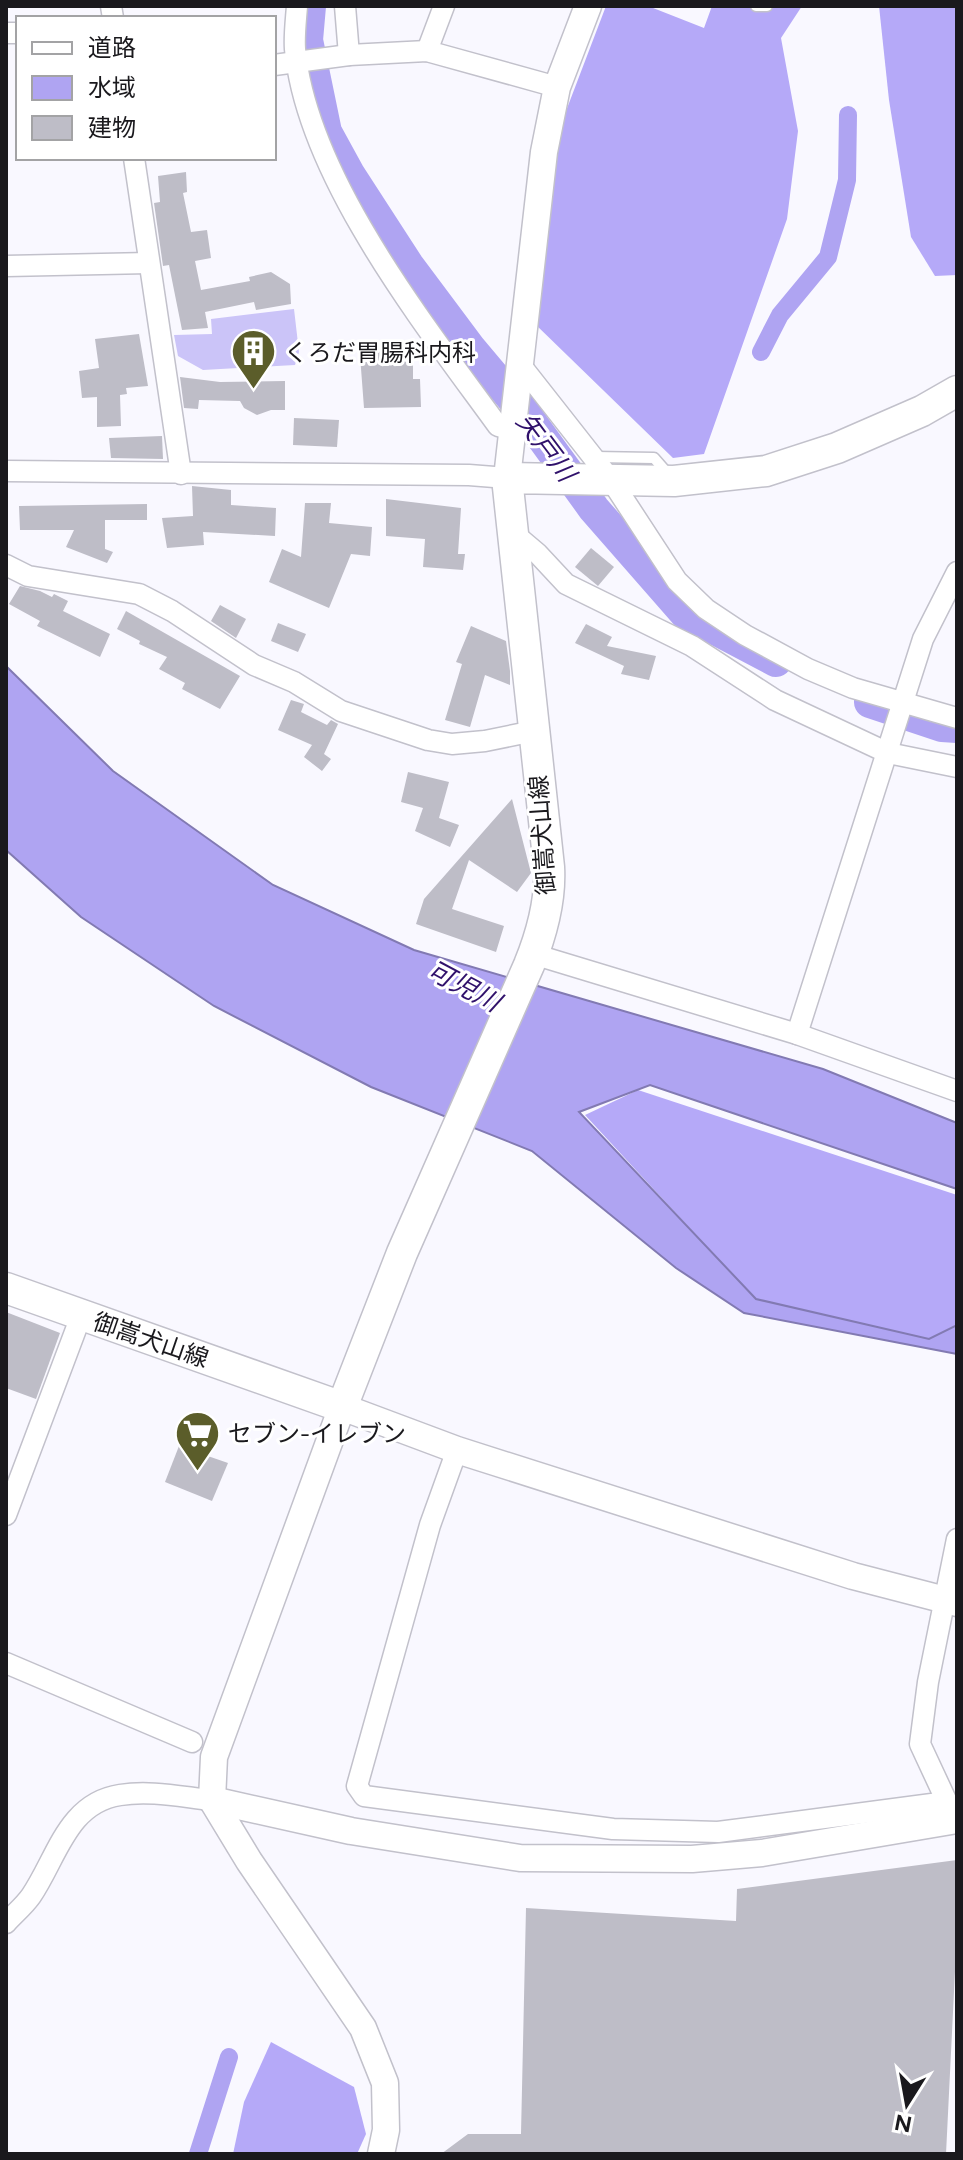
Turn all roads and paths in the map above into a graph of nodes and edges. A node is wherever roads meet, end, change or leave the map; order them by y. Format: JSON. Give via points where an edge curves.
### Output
{"nodes":[{"id":1,"x":297,"y":6,"type":"edge"},
{"id":2,"x":345,"y":6,"type":"edge"},
{"id":3,"x":444,"y":6,"type":"edge"},
{"id":4,"x":588,"y":6,"type":"edge"},
{"id":5,"x":756,"y":6,"type":"edge"},
{"id":6,"x":767,"y":6,"type":"edge"},
{"id":7,"x":427,"y":51,"type":"junction"},
{"id":8,"x":349,"y":55,"type":"junction"},
{"id":9,"x":297,"y":62,"type":"junction"},
{"id":10,"x":276,"y":65,"type":"edge"},
{"id":11,"x":557,"y":87,"type":"junction"},
{"id":12,"x":134,"y":160,"type":"edge"},
{"id":13,"x":149,"y":263,"type":"junction"},
{"id":14,"x":6,"y":266,"type":"edge"},
{"id":15,"x":519,"y":363,"type":"junction"},
{"id":16,"x":957,"y":391,"type":"edge"},
{"id":17,"x":512,"y":430,"type":"junction"},
{"id":18,"x":602,"y":468,"type":"junction"},
{"id":19,"x":6,"y":471,"type":"edge"},
{"id":20,"x":181,"y":474,"type":"junction"},
{"id":21,"x":507,"y":478,"type":"junction"},
{"id":22,"x":512,"y":532,"type":"junction"},
{"id":23,"x":6,"y":565,"type":"edge"},
{"id":24,"x":957,"y":572,"type":"edge"},
{"id":25,"x":902,"y":702,"type":"junction"},
{"id":26,"x":957,"y":718,"type":"edge"},
{"id":27,"x":534,"y":731,"type":"junction"},
{"id":28,"x":889,"y":748,"type":"junction"},
{"id":29,"x":957,"y":767,"type":"edge"},
{"id":30,"x":531,"y":959,"type":"junction"},
{"id":31,"x":797,"y":1034,"type":"junction"},
{"id":32,"x":957,"y":1091,"type":"edge"},
{"id":33,"x":6,"y":1288,"type":"edge"},
{"id":34,"x":81,"y":1316,"type":"junction"},
{"id":35,"x":342,"y":1407,"type":"junction"},
{"id":36,"x":457,"y":1450,"type":"junction"},
{"id":37,"x":6,"y":1515,"type":"edge"},
{"id":38,"x":957,"y":1539,"type":"edge"},
{"id":39,"x":952,"y":1602,"type":"edge"},
{"id":40,"x":6,"y":1663,"type":"edge"},
{"id":41,"x":192,"y":1742,"type":"dead end"},
{"id":42,"x":212,"y":1800,"type":"junction"},
{"id":43,"x":954,"y":1810,"type":"edge"},
{"id":44,"x":6,"y":1923,"type":"edge"},
{"id":45,"x":381,"y":2154,"type":"edge"}],
"edges":[{"from":1,"to":9,"type":"street"},
{"from":2,"to":8,"type":"street"},
{"from":3,"to":7,"type":"street"},
{"from":4,"to":11,"type":"street"},
{"from":5,"to":6,"type":"lane"},
{"from":7,"to":8,"type":"street"},
{"from":7,"to":11,"type":"street"},
{"from":8,"to":9,"type":"street"},
{"from":9,"to":10,"type":"street"},
{"from":9,"to":17,"type":"street","via":[[325,156],[376,251],[498,426]]},
{"from":11,"to":15,"type":"street","via":[[544,152]]},
{"from":12,"to":13,"type":"street"},
{"from":13,"to":14,"type":"street"},
{"from":13,"to":20,"type":"street"},
{"from":15,"to":17,"type":"street"},
{"from":15,"to":18,"type":"street"},
{"from":16,"to":18,"type":"main road","via":[[837,448],[766,471],[674,481]]},
{"from":17,"to":21,"type":"street"},
{"from":18,"to":21,"type":"main road","via":[[547,480]]},
{"from":18,"to":25,"type":"street","via":[[677,581],[706,609],[808,669]]},
{"from":19,"to":20,"type":"street"},
{"from":20,"to":21,"type":"street"},
{"from":21,"to":22,"type":"main road","name":"御嵩犬山線"},
{"from":22,"to":27,"type":"main road","name":"御嵩犬山線"},
{"from":22,"to":28,"type":"street","via":[[566,584],[692,646],[775,700]]},
{"from":23,"to":27,"type":"street","via":[[28,576],[139,594],[341,711],[428,740],[452,744]]},
{"from":24,"to":25,"type":"street","via":[[932,617]]},
{"from":25,"to":26,"type":"street"},
{"from":25,"to":28,"type":"street"},
{"from":27,"to":30,"type":"main road","name":"御嵩犬山線","via":[[550,887]]},
{"from":28,"to":29,"type":"street"},
{"from":28,"to":31,"type":"street"},
{"from":30,"to":31,"type":"street"},
{"from":30,"to":35,"type":"main road","name":"御嵩犬山線","via":[[402,1253]]},
{"from":31,"to":32,"type":"street"},
{"from":33,"to":34,"type":"main road","name":"御嵩犬山線"},
{"from":34,"to":35,"type":"main road","name":"御嵩犬山線"},
{"from":34,"to":37,"type":"street"},
{"from":35,"to":36,"type":"street"},
{"from":35,"to":42,"type":"street","via":[[214,1757]]},
{"from":36,"to":39,"type":"street","via":[[853,1576]]},
{"from":36,"to":43,"type":"street","via":[[430,1525],[357,1786],[364,1796],[613,1829],[718,1832]]},
{"from":38,"to":39,"type":"street"},
{"from":39,"to":43,"type":"street","via":[[928,1682],[920,1744]]},
{"from":40,"to":41,"type":"street"},
{"from":42,"to":43,"type":"street","via":[[351,1831],[520,1858],[692,1859],[762,1853]]},
{"from":42,"to":44,"type":"street","via":[[119,1795],[91,1804],[73,1821],[30,1897]]},
{"from":42,"to":45,"type":"street","via":[[363,2028],[385,2083]]}]}
